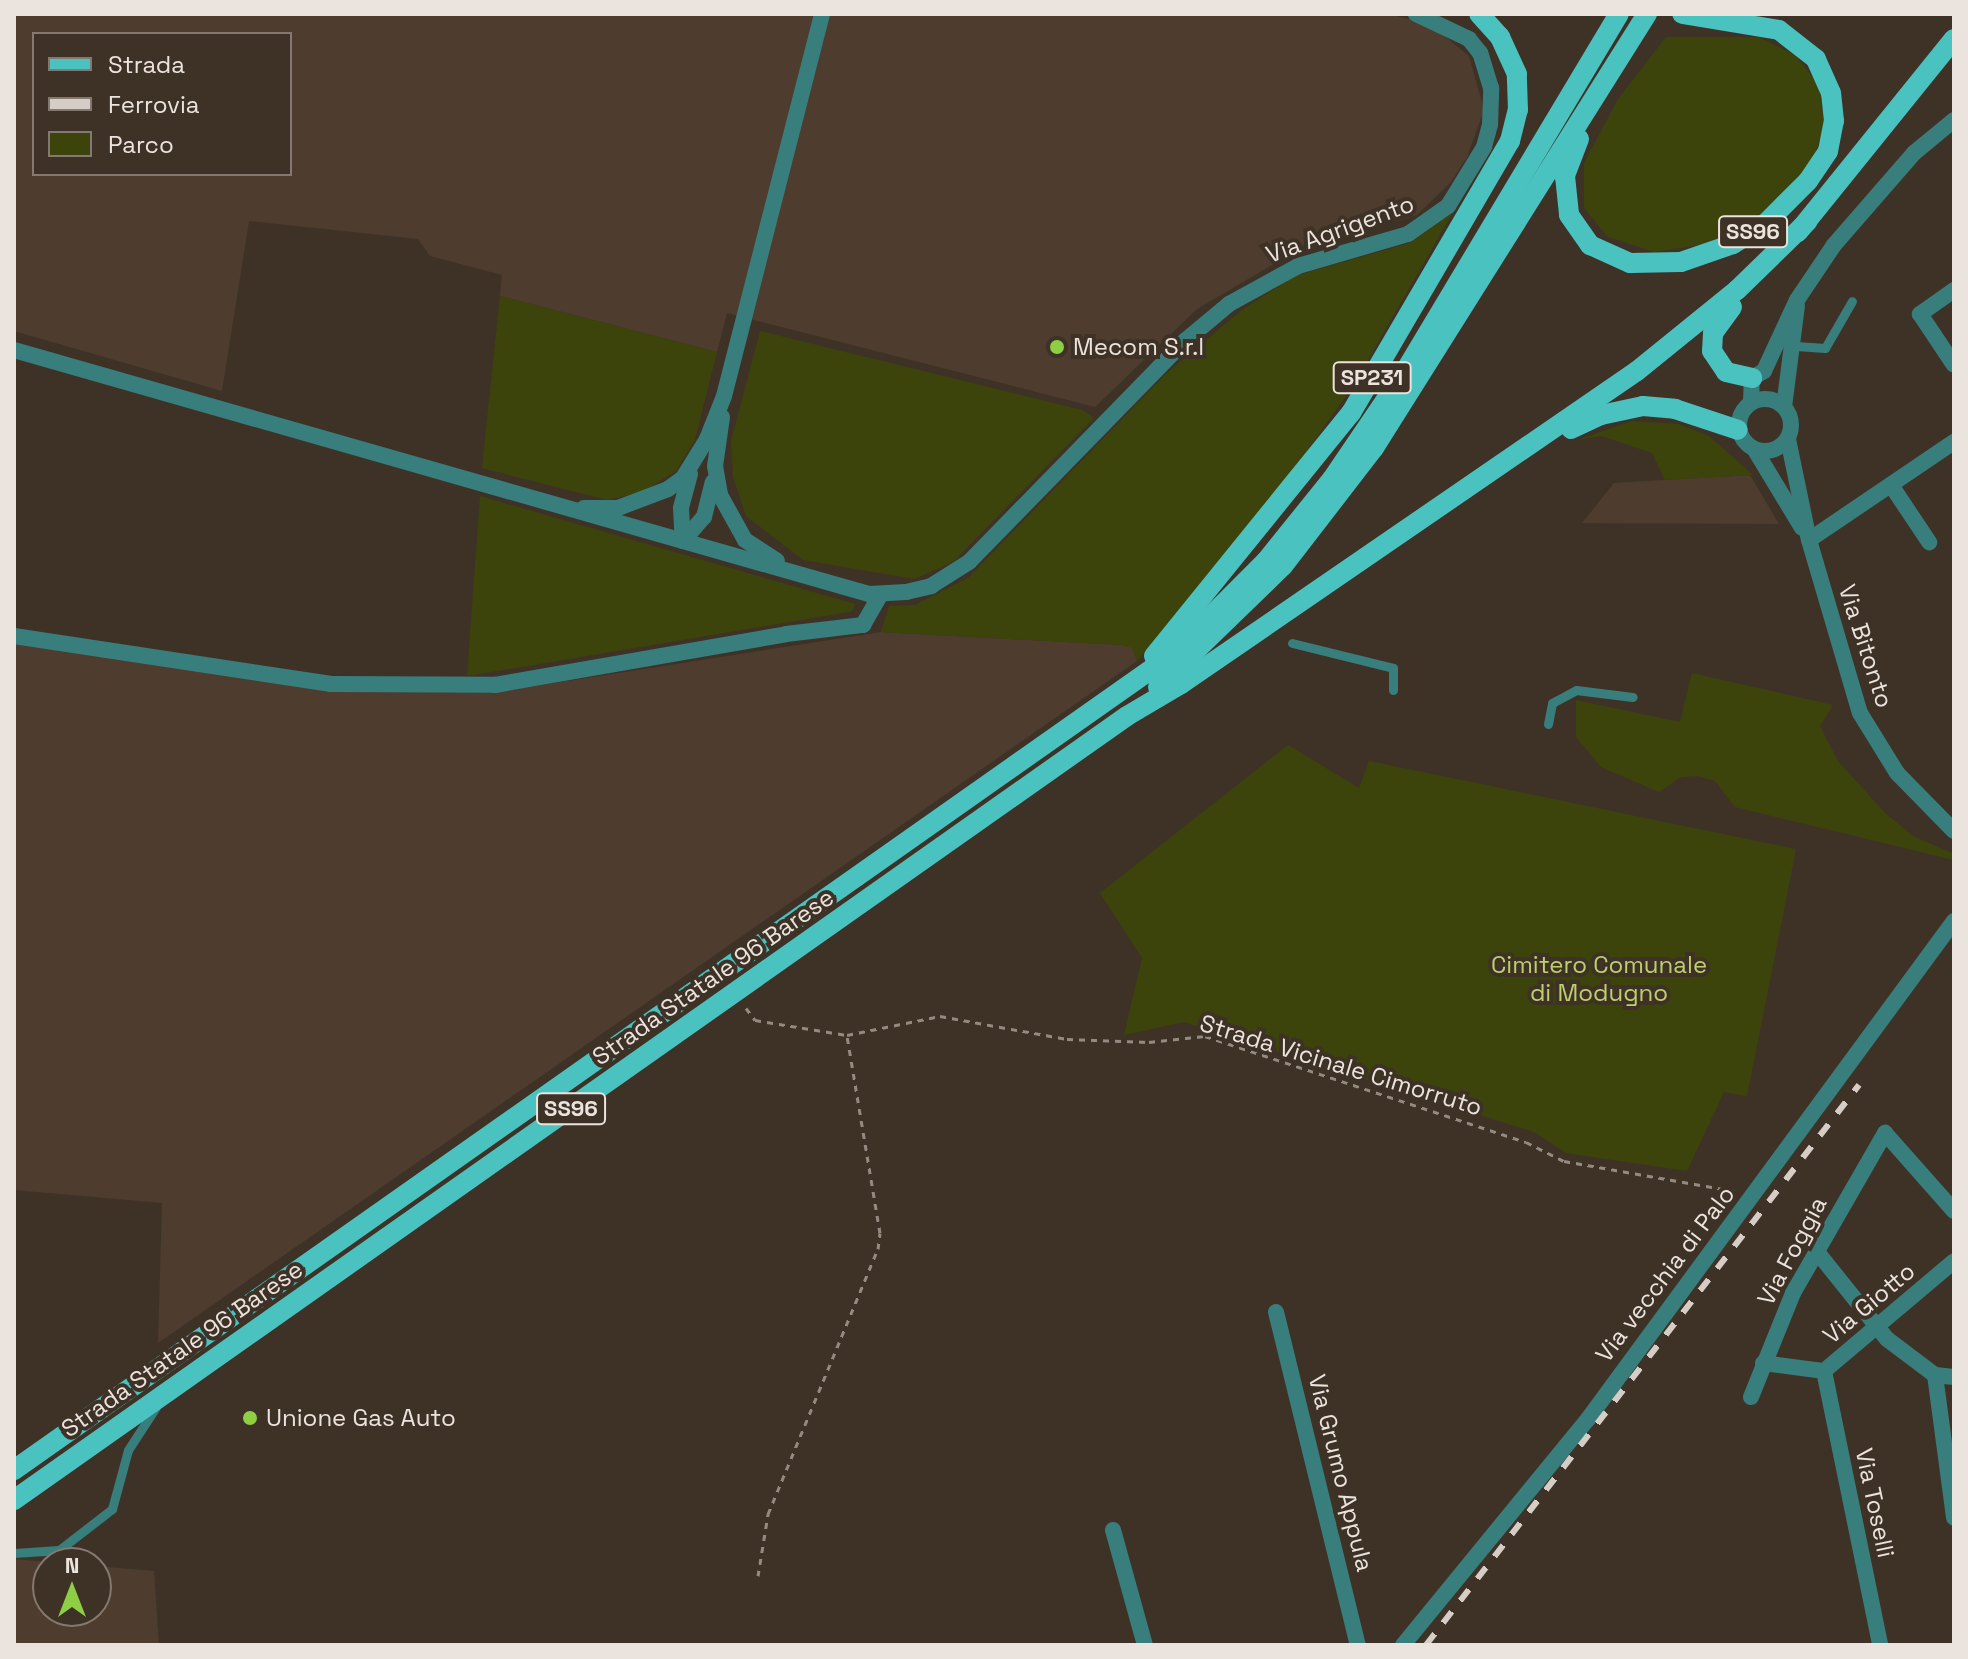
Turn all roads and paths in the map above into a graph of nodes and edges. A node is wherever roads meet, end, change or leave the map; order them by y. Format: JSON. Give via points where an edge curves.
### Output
{"nodes":[{"id":1,"x":822,"y":14,"type":"edge"},
{"id":2,"x":1416,"y":14,"type":"edge"},
{"id":3,"x":1479,"y":14,"type":"edge"},
{"id":4,"x":1619,"y":14,"type":"edge"},
{"id":5,"x":1647,"y":14,"type":"edge"},
{"id":6,"x":1682,"y":14,"type":"edge"},
{"id":7,"x":1954,"y":39,"type":"edge"},
{"id":8,"x":1606,"y":81,"type":"junction"},
{"id":9,"x":1954,"y":120,"type":"edge"},
{"id":10,"x":1807,"y":222,"type":"junction"},
{"id":11,"x":1954,"y":290,"type":"edge"},
{"id":12,"x":1797,"y":300,"type":"junction"},
{"id":13,"x":1852,"y":301,"type":"dead end"},
{"id":14,"x":1796,"y":346,"type":"junction"},
{"id":15,"x":14,"y":350,"type":"edge"},
{"id":16,"x":1954,"y":365,"type":"edge"},
{"id":17,"x":1752,"y":378,"type":"junction"},
{"id":18,"x":724,"y":396,"type":"junction"},
{"id":19,"x":1751,"y":402,"type":"junction"},
{"id":20,"x":1784,"y":407,"type":"junction"},
{"id":21,"x":1738,"y":430,"type":"junction"},
{"id":22,"x":1788,"y":439,"type":"junction"},
{"id":23,"x":1954,"y":442,"type":"edge"},
{"id":24,"x":1755,"y":450,"type":"junction"},
{"id":25,"x":695,"y":461,"type":"junction"},
{"id":26,"x":715,"y":466,"type":"junction"},
{"id":27,"x":1891,"y":485,"type":"junction"},
{"id":28,"x":1446,"y":502,"type":"junction"},
{"id":29,"x":562,"y":508,"type":"junction"},
{"id":30,"x":1809,"y":540,"type":"junction"},
{"id":31,"x":683,"y":541,"type":"junction"},
{"id":32,"x":1929,"y":542,"type":"dead end"},
{"id":33,"x":811,"y":577,"type":"junction"},
{"id":34,"x":880,"y":595,"type":"junction"},
{"id":35,"x":14,"y":636,"type":"edge"},
{"id":36,"x":1292,"y":643,"type":"dead end"},
{"id":37,"x":1393,"y":690,"type":"dead end"},
{"id":38,"x":1633,"y":697,"type":"dead end"},
{"id":39,"x":1111,"y":698,"type":"junction"},
{"id":40,"x":1127,"y":716,"type":"junction"},
{"id":41,"x":1548,"y":724,"type":"dead end"},
{"id":42,"x":1954,"y":831,"type":"edge"},
{"id":43,"x":1954,"y":921,"type":"edge"},
{"id":44,"x":734,"y":995,"type":"junction"},
{"id":45,"x":847,"y":1035,"type":"junction"},
{"id":46,"x":1754,"y":1195,"type":"junction"},
{"id":47,"x":1954,"y":1211,"type":"edge"},
{"id":48,"x":1818,"y":1253,"type":"junction"},
{"id":49,"x":1954,"y":1261,"type":"edge"},
{"id":50,"x":1276,"y":1312,"type":"dead end"},
{"id":51,"x":1878,"y":1329,"type":"junction"},
{"id":52,"x":1763,"y":1363,"type":"junction"},
{"id":53,"x":1824,"y":1371,"type":"junction"},
{"id":54,"x":1935,"y":1375,"type":"junction"},
{"id":55,"x":1954,"y":1377,"type":"edge"},
{"id":56,"x":165,"y":1393,"type":"junction"},
{"id":57,"x":1751,"y":1397,"type":"dead end"},
{"id":58,"x":14,"y":1470,"type":"edge"},
{"id":59,"x":14,"y":1500,"type":"edge"},
{"id":60,"x":1954,"y":1518,"type":"edge"},
{"id":61,"x":1113,"y":1530,"type":"dead end"},
{"id":62,"x":14,"y":1553,"type":"edge"},
{"id":63,"x":758,"y":1576,"type":"dead end"},
{"id":64,"x":1145,"y":1645,"type":"edge"},
{"id":65,"x":1358,"y":1645,"type":"edge"},
{"id":66,"x":1403,"y":1645,"type":"edge"},
{"id":67,"x":1880,"y":1645,"type":"edge"}],
"edges":[{"from":1,"to":18,"type":"street"},
{"from":2,"to":34,"type":"street","name":"Via Agrigento","via":[[1469,39],[1480,53],[1491,88],[1484,147],[1448,206],[1408,234],[1298,266],[1229,304],[1186,340],[969,562],[931,586]]},
{"from":3,"to":39,"type":"main road","number":"SP231","via":[[1500,37],[1517,74],[1518,110],[1510,141],[1351,413],[1205,598]]},
{"from":4,"to":39,"type":"main road","number":"SS96","via":[[1404,373],[1332,479],[1266,561],[1204,626]]},
{"from":5,"to":8,"type":"main road","number":"SS96"},
{"from":6,"to":8,"type":"main road","number":"SS96","via":[[1779,30],[1809,51],[1826,77],[1834,112],[1828,151],[1775,215],[1722,249],[1673,263],[1624,262],[1590,245],[1569,215],[1565,182],[1572,153]]},
{"from":7,"to":10,"type":"main road","number":"SS96"},
{"from":8,"to":40,"type":"main road","number":"SS96","via":[[1419,380],[1327,512],[1216,635]]},
{"from":9,"to":12,"type":"street","via":[[1914,153],[1850,224]]},
{"from":10,"to":17,"type":"main road","via":[[1713,333],[1712,351],[1723,369]]},
{"from":10,"to":28,"type":"main road","number":"SS96","via":[[1671,346]]},
{"from":11,"to":16,"type":"street","via":[[1920,314]]},
{"from":12,"to":14,"type":"street"},
{"from":12,"to":17,"type":"street","via":[[1764,371]]},
{"from":13,"to":14,"type":"lane","via":[[1825,348]]},
{"from":14,"to":20,"type":"street"},
{"from":15,"to":29,"type":"street"},
{"from":17,"to":19,"type":"street"},
{"from":18,"to":25,"type":"street"},
{"from":18,"to":26,"type":"street"},
{"from":19,"to":20,"type":"street","via":[[1772,400]]},
{"from":19,"to":21,"type":"street","via":[[1739,417]]},
{"from":20,"to":22,"type":"street","via":[[1791,422]]},
{"from":21,"to":24,"type":"street"},
{"from":21,"to":28,"type":"main road","via":[[1675,409],[1621,409],[1574,427]]},
{"from":22,"to":24,"type":"street","via":[[1773,451]]},
{"from":22,"to":30,"type":"street","name":"Via Bitonto"},
{"from":23,"to":27,"type":"street"},
{"from":24,"to":30,"type":"street","name":"Via Bitonto"},
{"from":25,"to":29,"type":"street","via":[[683,478],[642,501],[618,508]]},
{"from":25,"to":31,"type":"street","via":[[681,508]]},
{"from":26,"to":31,"type":"street","via":[[704,517]]},
{"from":26,"to":33,"type":"street","via":[[720,495],[745,540]]},
{"from":27,"to":30,"type":"street"},
{"from":27,"to":32,"type":"street"},
{"from":28,"to":40,"type":"main road","number":"SS96"},
{"from":29,"to":31,"type":"street"},
{"from":30,"to":42,"type":"street","name":"Via Bitonto","via":[[1860,713],[1897,773]]},
{"from":31,"to":33,"type":"street"},
{"from":33,"to":34,"type":"street"},
{"from":34,"to":35,"type":"street","via":[[863,625],[495,685],[331,684],[91,652]]},
{"from":36,"to":37,"type":"lane","via":[[1393,668]]},
{"from":38,"to":41,"type":"lane","via":[[1576,690],[1552,703]]},
{"from":39,"to":58,"type":"main road","name":"Strada Statale 96 Barese","number":"SS96"},
{"from":40,"to":44,"type":"main road","name":"Strada Statale 96 Barese","number":"SS96"},
{"from":43,"to":46,"type":"street","name":"Via vecchia di Palo"},
{"from":44,"to":45,"type":"path","name":"Strada Vicinale Cimorruto","via":[[755,1020]]},
{"from":44,"to":56,"type":"main road","name":"Strada Statale 96 Barese","number":"SS96"},
{"from":45,"to":46,"type":"path","name":"Strada Vicinale Cimorruto","via":[[940,1016],[1067,1039],[1149,1042],[1205,1036],[1526,1142],[1564,1161]]},
{"from":45,"to":63,"type":"path","via":[[880,1233],[878,1249],[768,1514]]},
{"from":46,"to":66,"type":"street","name":"Via vecchia di Palo","via":[[1588,1419]]},
{"from":47,"to":48,"type":"street","name":"Via Foggia","via":[[1885,1133]]},
{"from":48,"to":51,"type":"street"},
{"from":48,"to":52,"type":"street","name":"Via Foggia","via":[[1793,1293]]},
{"from":49,"to":51,"type":"street","name":"Via Giotto"},
{"from":50,"to":65,"type":"street","name":"Via Grumo Appula"},
{"from":51,"to":53,"type":"street","name":"Via Giotto"},
{"from":51,"to":54,"type":"street"},
{"from":52,"to":53,"type":"street","name":"Via Giotto"},
{"from":52,"to":57,"type":"street","name":"Via Foggia"},
{"from":53,"to":67,"type":"street","name":"Via Toselli"},
{"from":54,"to":55,"type":"street"},
{"from":54,"to":60,"type":"street"},
{"from":56,"to":59,"type":"main road","name":"Strada Statale 96 Barese","number":"SS96"},
{"from":56,"to":62,"type":"lane","via":[[128,1450],[112,1509],[59,1550]]},
{"from":61,"to":64,"type":"street"}]}
